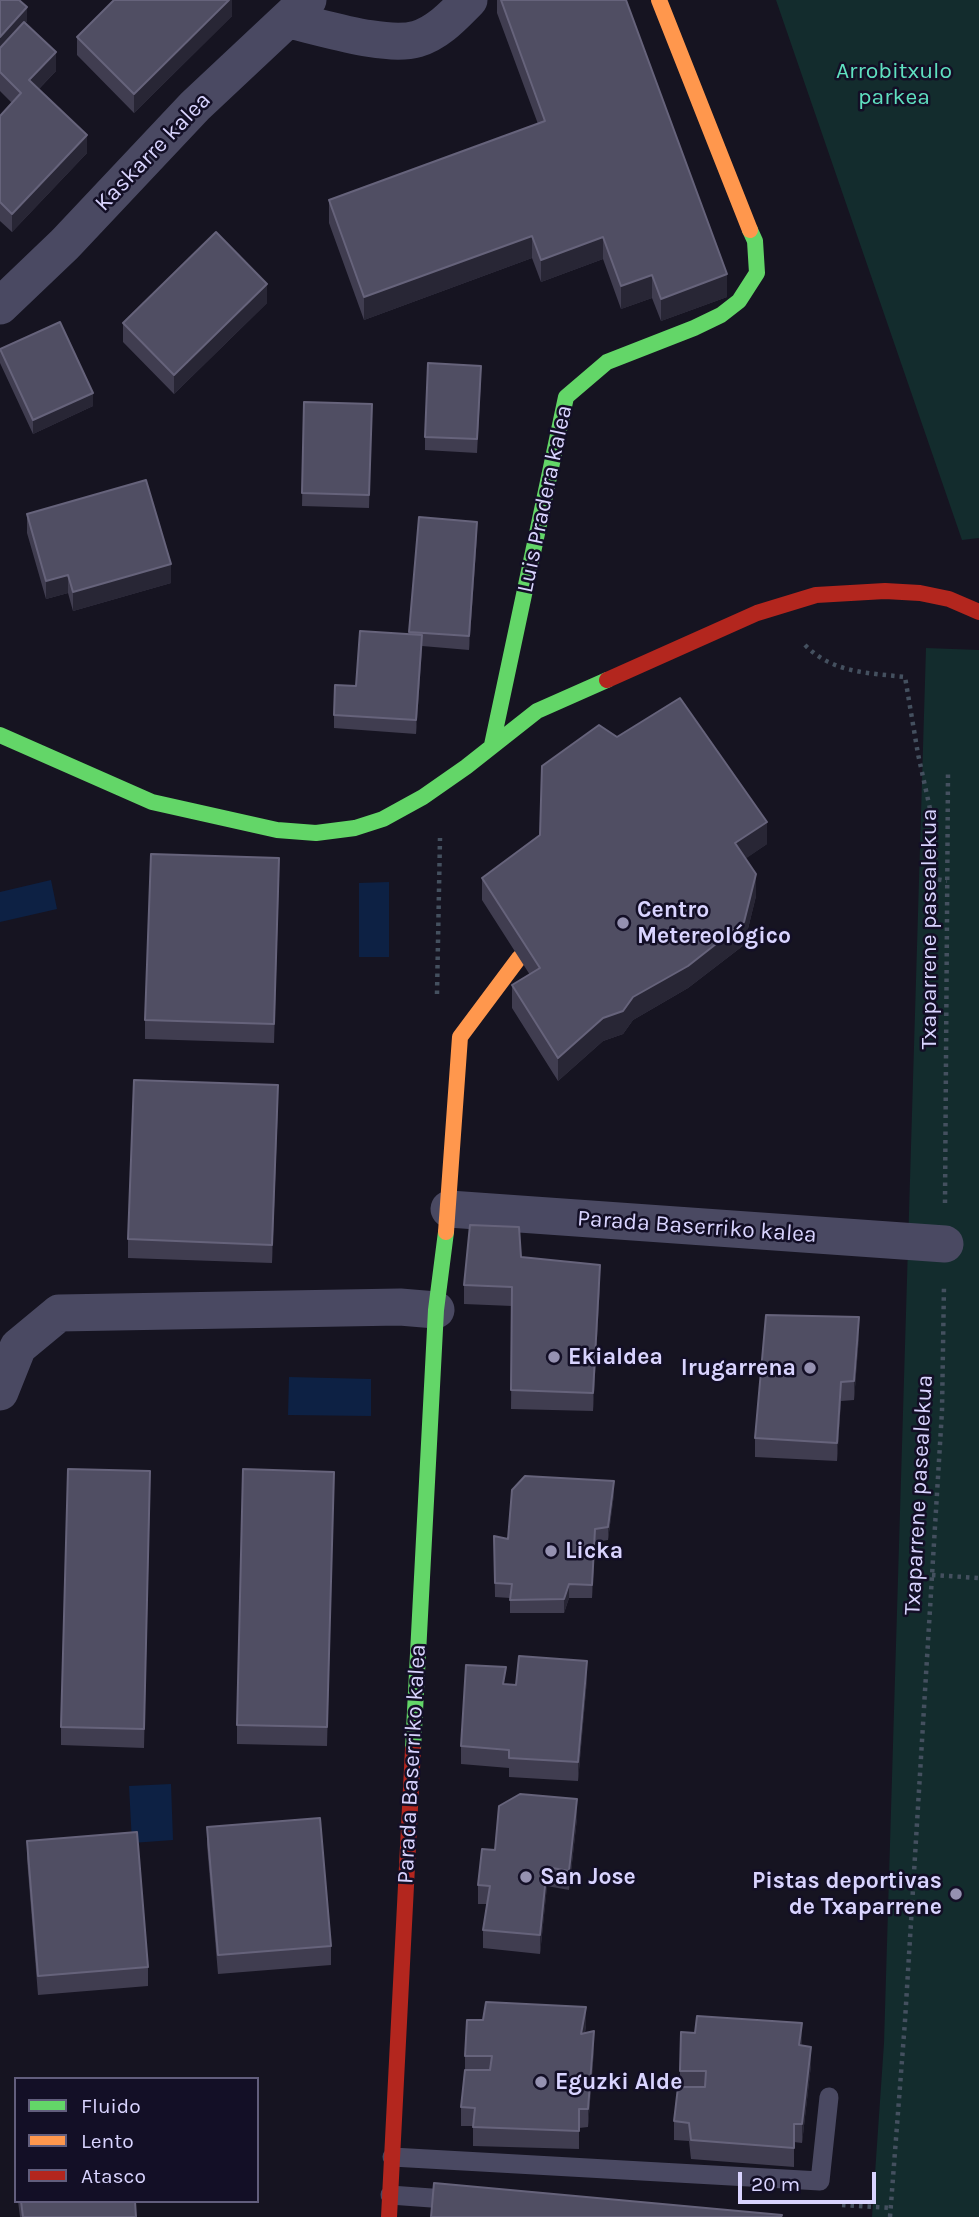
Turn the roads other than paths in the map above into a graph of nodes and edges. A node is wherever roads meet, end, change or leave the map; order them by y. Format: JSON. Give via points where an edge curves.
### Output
{"nodes":[{"id":1,"x":469,"y":0,"type":"edge"},
{"id":2,"x":659,"y":0,"type":"edge"},
{"id":3,"x":298,"y":10,"type":"edge"},
{"id":4,"x":0,"y":306,"type":"edge"},
{"id":5,"x":979,"y":612,"type":"edge"},
{"id":6,"x":0,"y":735,"type":"edge"},
{"id":7,"x":492,"y":745,"type":"junction"},
{"id":8,"x":519,"y":958,"type":"edge"},
{"id":9,"x":449,"y":1209,"type":"junction"},
{"id":10,"x":945,"y":1244,"type":"road end"},
{"id":11,"x":436,"y":1310,"type":"junction"},
{"id":12,"x":0,"y":1392,"type":"edge"},
{"id":13,"x":829,"y":2097,"type":"dead end"},
{"id":14,"x":392,"y":2157,"type":"junction"},
{"id":15,"x":390,"y":2195,"type":"junction"},
{"id":16,"x":471,"y":2201,"type":"edge"},
{"id":17,"x":389,"y":2217,"type":"edge"}],
"edges":[{"from":1,"to":3,"type":"street","via":[[439,28],[417,39],[389,42]]},
{"from":2,"to":7,"type":"street","name":"Luis Pradera kalea","via":[[755,241],[757,273],[739,301],[721,315],[607,362],[566,397]]},
{"from":3,"to":4,"type":"street","name":"Kaskarre kalea","via":[[195,106]]},
{"from":5,"to":7,"type":"street","via":[[920,593],[816,595],[757,613],[537,712]]},
{"from":6,"to":7,"type":"street","via":[[152,802],[277,830],[316,833],[383,819],[441,785]]},
{"from":8,"to":9,"type":"street","name":"Parada Baserriko kalea","via":[[460,1037]]},
{"from":9,"to":10,"type":"street","name":"Parada Baserriko kalea"},
{"from":9,"to":11,"type":"street","name":"Parada Baserriko kalea"},
{"from":11,"to":12,"type":"street","via":[[59,1313],[18,1347]]},
{"from":11,"to":14,"type":"street","name":"Parada Baserriko kalea"},
{"from":13,"to":14,"type":"lane","via":[[820,2181]]},
{"from":14,"to":15,"type":"street","name":"Parada Baserriko kalea"},
{"from":15,"to":16,"type":"lane"},
{"from":15,"to":17,"type":"street","name":"Parada Baserriko kalea"}]}
